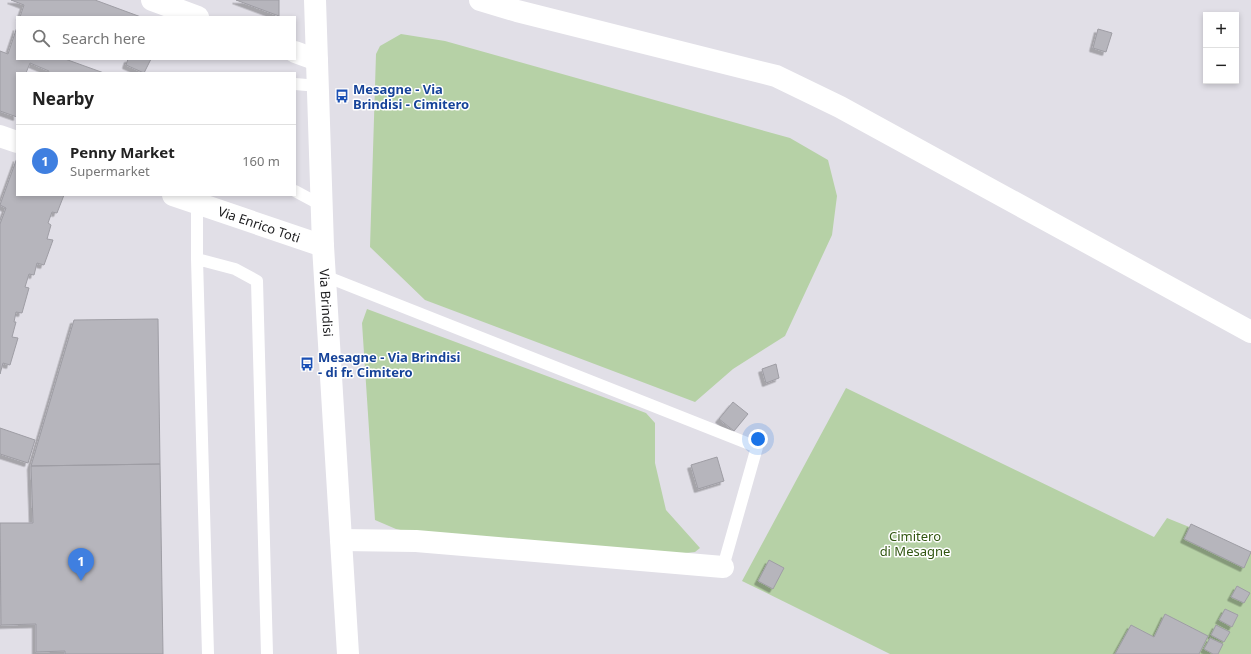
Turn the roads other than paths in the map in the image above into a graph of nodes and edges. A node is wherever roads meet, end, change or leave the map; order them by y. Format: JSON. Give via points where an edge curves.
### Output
{"nodes":[{"id":1,"x":152,"y":0,"type":"edge"},
{"id":2,"x":315,"y":0,"type":"edge"},
{"id":3,"x":480,"y":0,"type":"edge"},
{"id":4,"x":195,"y":16,"type":"edge"},
{"id":5,"x":296,"y":52,"type":"edge"},
{"id":6,"x":317,"y":60,"type":"junction"},
{"id":7,"x":296,"y":84,"type":"edge"},
{"id":8,"x":318,"y":86,"type":"junction"},
{"id":9,"x":0,"y":136,"type":"edge"},
{"id":10,"x":16,"y":142,"type":"edge"},
{"id":11,"x":296,"y":192,"type":"edge"},
{"id":12,"x":176,"y":196,"type":"edge"},
{"id":13,"x":197,"y":203,"type":"junction"},
{"id":14,"x":321,"y":205,"type":"junction"},
{"id":15,"x":323,"y":246,"type":"junction"},
{"id":16,"x":197,"y":259,"type":"junction"},
{"id":17,"x":325,"y":276,"type":"junction"},
{"id":18,"x":1251,"y":332,"type":"edge"},
{"id":19,"x":341,"y":540,"type":"junction"},
{"id":20,"x":723,"y":567,"type":"joint"},
{"id":21,"x":208,"y":654,"type":"edge"},
{"id":22,"x":267,"y":654,"type":"edge"},
{"id":23,"x":348,"y":654,"type":"edge"}],
"edges":[{"from":1,"to":4,"type":"main road"},
{"from":2,"to":6,"type":"main road","name":"Via Brindisi"},
{"from":3,"to":18,"type":"main road","via":[[776,76],[840,107]]},
{"from":5,"to":6,"type":"main road"},
{"from":6,"to":8,"type":"main road","name":"Via Brindisi"},
{"from":7,"to":8,"type":"lane"},
{"from":8,"to":14,"type":"main road","name":"Via Brindisi"},
{"from":9,"to":10,"type":"main road"},
{"from":11,"to":14,"type":"lane"},
{"from":12,"to":13,"type":"main road","name":"Via Enrico Toti"},
{"from":13,"to":15,"type":"main road","name":"Via Enrico Toti"},
{"from":13,"to":16,"type":"lane"},
{"from":14,"to":15,"type":"main road","name":"Via Brindisi"},
{"from":15,"to":17,"type":"main road","name":"Via Brindisi"},
{"from":16,"to":21,"type":"lane"},
{"from":16,"to":22,"type":"lane","via":[[235,269],[257,281]]},
{"from":17,"to":19,"type":"main road","name":"Via Brindisi"},
{"from":17,"to":20,"type":"lane","via":[[757,447]]},
{"from":19,"to":20,"type":"main road","via":[[416,541]]},
{"from":19,"to":23,"type":"main road","name":"Via Brindisi"}]}
